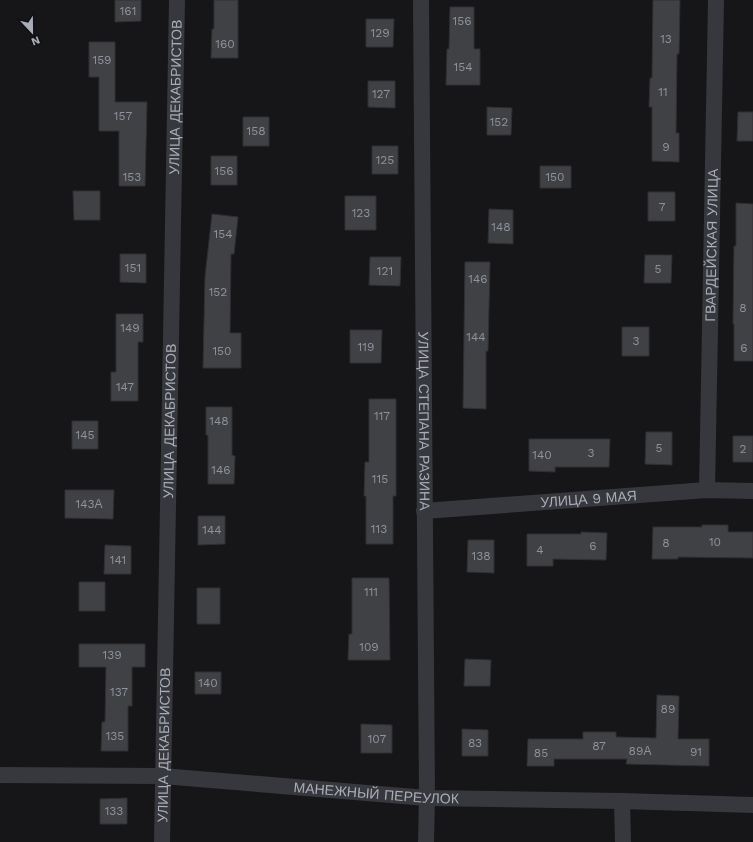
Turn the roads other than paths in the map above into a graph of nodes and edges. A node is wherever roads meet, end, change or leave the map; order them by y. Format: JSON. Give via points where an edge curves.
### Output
{"nodes":[{"id":1,"x":177,"y":0,"type":"edge"},
{"id":2,"x":421,"y":0,"type":"edge"},
{"id":3,"x":716,"y":0,"type":"edge"},
{"id":4,"x":706,"y":490,"type":"junction"},
{"id":5,"x":753,"y":490,"type":"edge"},
{"id":6,"x":424,"y":511,"type":"junction"},
{"id":7,"x":0,"y":775,"type":"edge"},
{"id":8,"x":162,"y":776,"type":"junction"},
{"id":9,"x":427,"y":798,"type":"junction"},
{"id":10,"x":622,"y":801,"type":"junction"},
{"id":11,"x":753,"y":805,"type":"edge"},
{"id":12,"x":162,"y":842,"type":"edge"},
{"id":13,"x":426,"y":842,"type":"edge"},
{"id":14,"x":623,"y":842,"type":"edge"}],
"edges":[{"from":1,"to":8,"type":"street","name":"УЛИЦА ДЕКАБРИСТОВ"},
{"from":2,"to":6,"type":"street","name":"УЛИЦА СТЕПАНА РАЗИНА"},
{"from":3,"to":4,"type":"street","name":"ГВАРДЕЙСКАЯ УЛИЦА"},
{"from":4,"to":5,"type":"street","name":"УЛИЦА 9 МАЯ"},
{"from":4,"to":6,"type":"street","name":"УЛИЦА 9 МАЯ"},
{"from":6,"to":9,"type":"street","name":"УЛИЦА СТЕПАНА РАЗИНА"},
{"from":7,"to":8,"type":"street","name":"МАНЕЖНЫЙ ПЕРЕУЛОК"},
{"from":8,"to":9,"type":"street","name":"МАНЕЖНЫЙ ПЕРЕУЛОК"},
{"from":8,"to":12,"type":"street","name":"УЛИЦА ДЕКАБРИСТОВ"},
{"from":9,"to":10,"type":"street","name":"МАНЕЖНЫЙ ПЕРЕУЛОК"},
{"from":9,"to":13,"type":"street","name":"УЛИЦА СТЕПАНА РАЗИНА"},
{"from":10,"to":11,"type":"street","name":"МАНЕЖНЫЙ ПЕРЕУЛОК"},
{"from":10,"to":14,"type":"street"}]}
